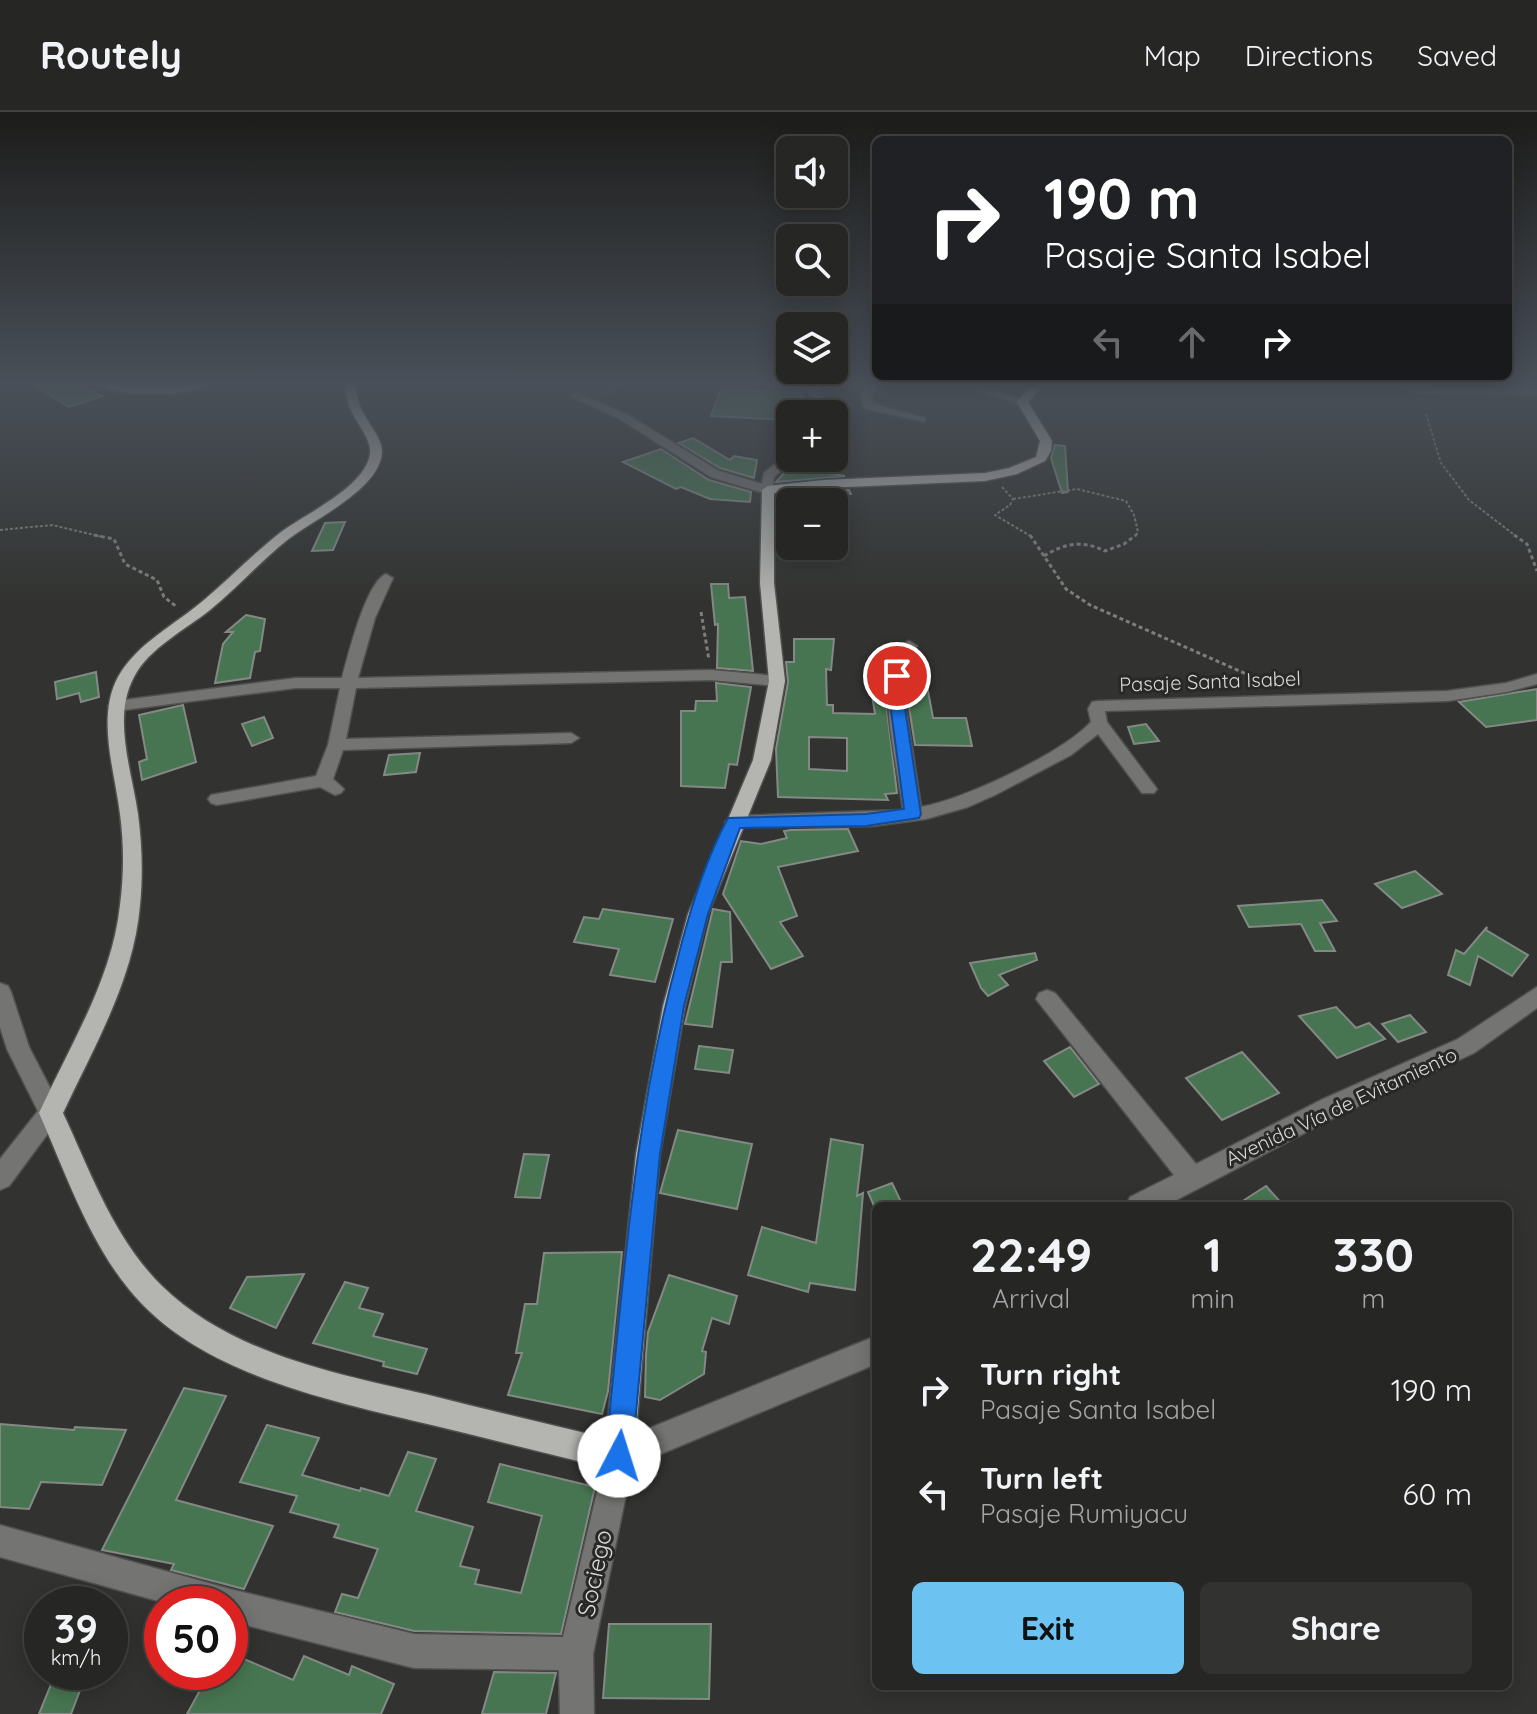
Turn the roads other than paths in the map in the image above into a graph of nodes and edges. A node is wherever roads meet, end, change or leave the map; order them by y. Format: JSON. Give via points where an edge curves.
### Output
{"nodes":[{"id":1,"x":375,"y":456,"type":"edge"},
{"id":2,"x":685,"y":456,"type":"edge"},
{"id":3,"x":1043,"y":456,"type":"edge"},
{"id":4,"x":776,"y":469,"type":"edge"},
{"id":5,"x":768,"y":490,"type":"junction"},
{"id":6,"x":386,"y":578,"type":"dead end"},
{"id":7,"x":909,"y":646,"type":"dead end"},
{"id":8,"x":1537,"y":679,"type":"edge"},
{"id":9,"x":777,"y":681,"type":"junction"},
{"id":10,"x":349,"y":683,"type":"junction"},
{"id":11,"x":116,"y":706,"type":"junction"},
{"id":12,"x":1099,"y":723,"type":"junction"},
{"id":13,"x":571,"y":738,"type":"dead end"},
{"id":14,"x":336,"y":745,"type":"junction"},
{"id":15,"x":1148,"y":789,"type":"dead end"},
{"id":16,"x":217,"y":799,"type":"dead end"},
{"id":17,"x":913,"y":814,"type":"junction"},
{"id":18,"x":734,"y":822,"type":"junction"},
{"id":19,"x":0,"y":992,"type":"edge"},
{"id":20,"x":1537,"y":996,"type":"edge"},
{"id":21,"x":1047,"y":999,"type":"dead end"},
{"id":22,"x":51,"y":1113,"type":"junction"},
{"id":23,"x":1191,"y":1177,"type":"junction"},
{"id":24,"x":0,"y":1178,"type":"edge"},
{"id":25,"x":1146,"y":1202,"type":"edge"},
{"id":26,"x":872,"y":1352,"type":"edge"},
{"id":27,"x":619,"y":1456,"type":"junction"},
{"id":28,"x":0,"y":1541,"type":"edge"},
{"id":29,"x":163,"y":1586,"type":"edge"},
{"id":30,"x":248,"y":1609,"type":"edge"},
{"id":31,"x":576,"y":1654,"type":"junction"},
{"id":32,"x":577,"y":1714,"type":"edge"}],
"edges":[{"from":1,"to":11,"type":"main road","via":[[338,501],[287,534],[143,656],[126,678]]},
{"from":2,"to":5,"type":"street","via":[[715,474]]},
{"from":3,"to":5,"type":"main road","via":[[985,477]]},
{"from":4,"to":5,"type":"street","via":[[768,476]]},
{"from":5,"to":9,"type":"main road","name":"Sociego","via":[[767,583]]},
{"from":6,"to":10,"type":"street"},
{"from":7,"to":17,"type":"street","via":[[899,657],[896,695]]},
{"from":8,"to":12,"type":"street","name":"Pasaje Santa Isabel","via":[[1401,701],[1098,706]]},
{"from":9,"to":10,"type":"street","via":[[711,675]]},
{"from":9,"to":18,"type":"main road","name":"Sociego","via":[[762,760]]},
{"from":10,"to":11,"type":"street","via":[[296,683]]},
{"from":10,"to":14,"type":"street"},
{"from":11,"to":22,"type":"main road","via":[[131,832],[131,896],[123,947]]},
{"from":12,"to":15,"type":"street"},
{"from":12,"to":17,"type":"street","name":"Pasaje Santa Isabel","via":[[1083,742],[955,806]]},
{"from":13,"to":14,"type":"street"},
{"from":14,"to":16,"type":"street","via":[[329,785]]},
{"from":17,"to":18,"type":"street","name":"Pasaje Santa Isabel"},
{"from":18,"to":27,"type":"main road","name":"Sociego","via":[[698,914],[674,1006],[648,1154]]},
{"from":19,"to":22,"type":"street","via":[[18,1049]]},
{"from":20,"to":23,"type":"street","name":"Avenida Vía de Evitamiento","via":[[1466,1046]]},
{"from":21,"to":23,"type":"street"},
{"from":22,"to":24,"type":"street"},
{"from":22,"to":27,"type":"main road","via":[[110,1242],[152,1295],[203,1336],[277,1368],[362,1394]]},
{"from":23,"to":25,"type":"street","name":"Avenida Vía de Evitamiento"},
{"from":26,"to":27,"type":"street"},
{"from":27,"to":31,"type":"street","name":"Sociego"},
{"from":28,"to":29,"type":"street"},
{"from":30,"to":31,"type":"street","via":[[414,1651]]},
{"from":31,"to":32,"type":"street","name":"Sociego"}]}
